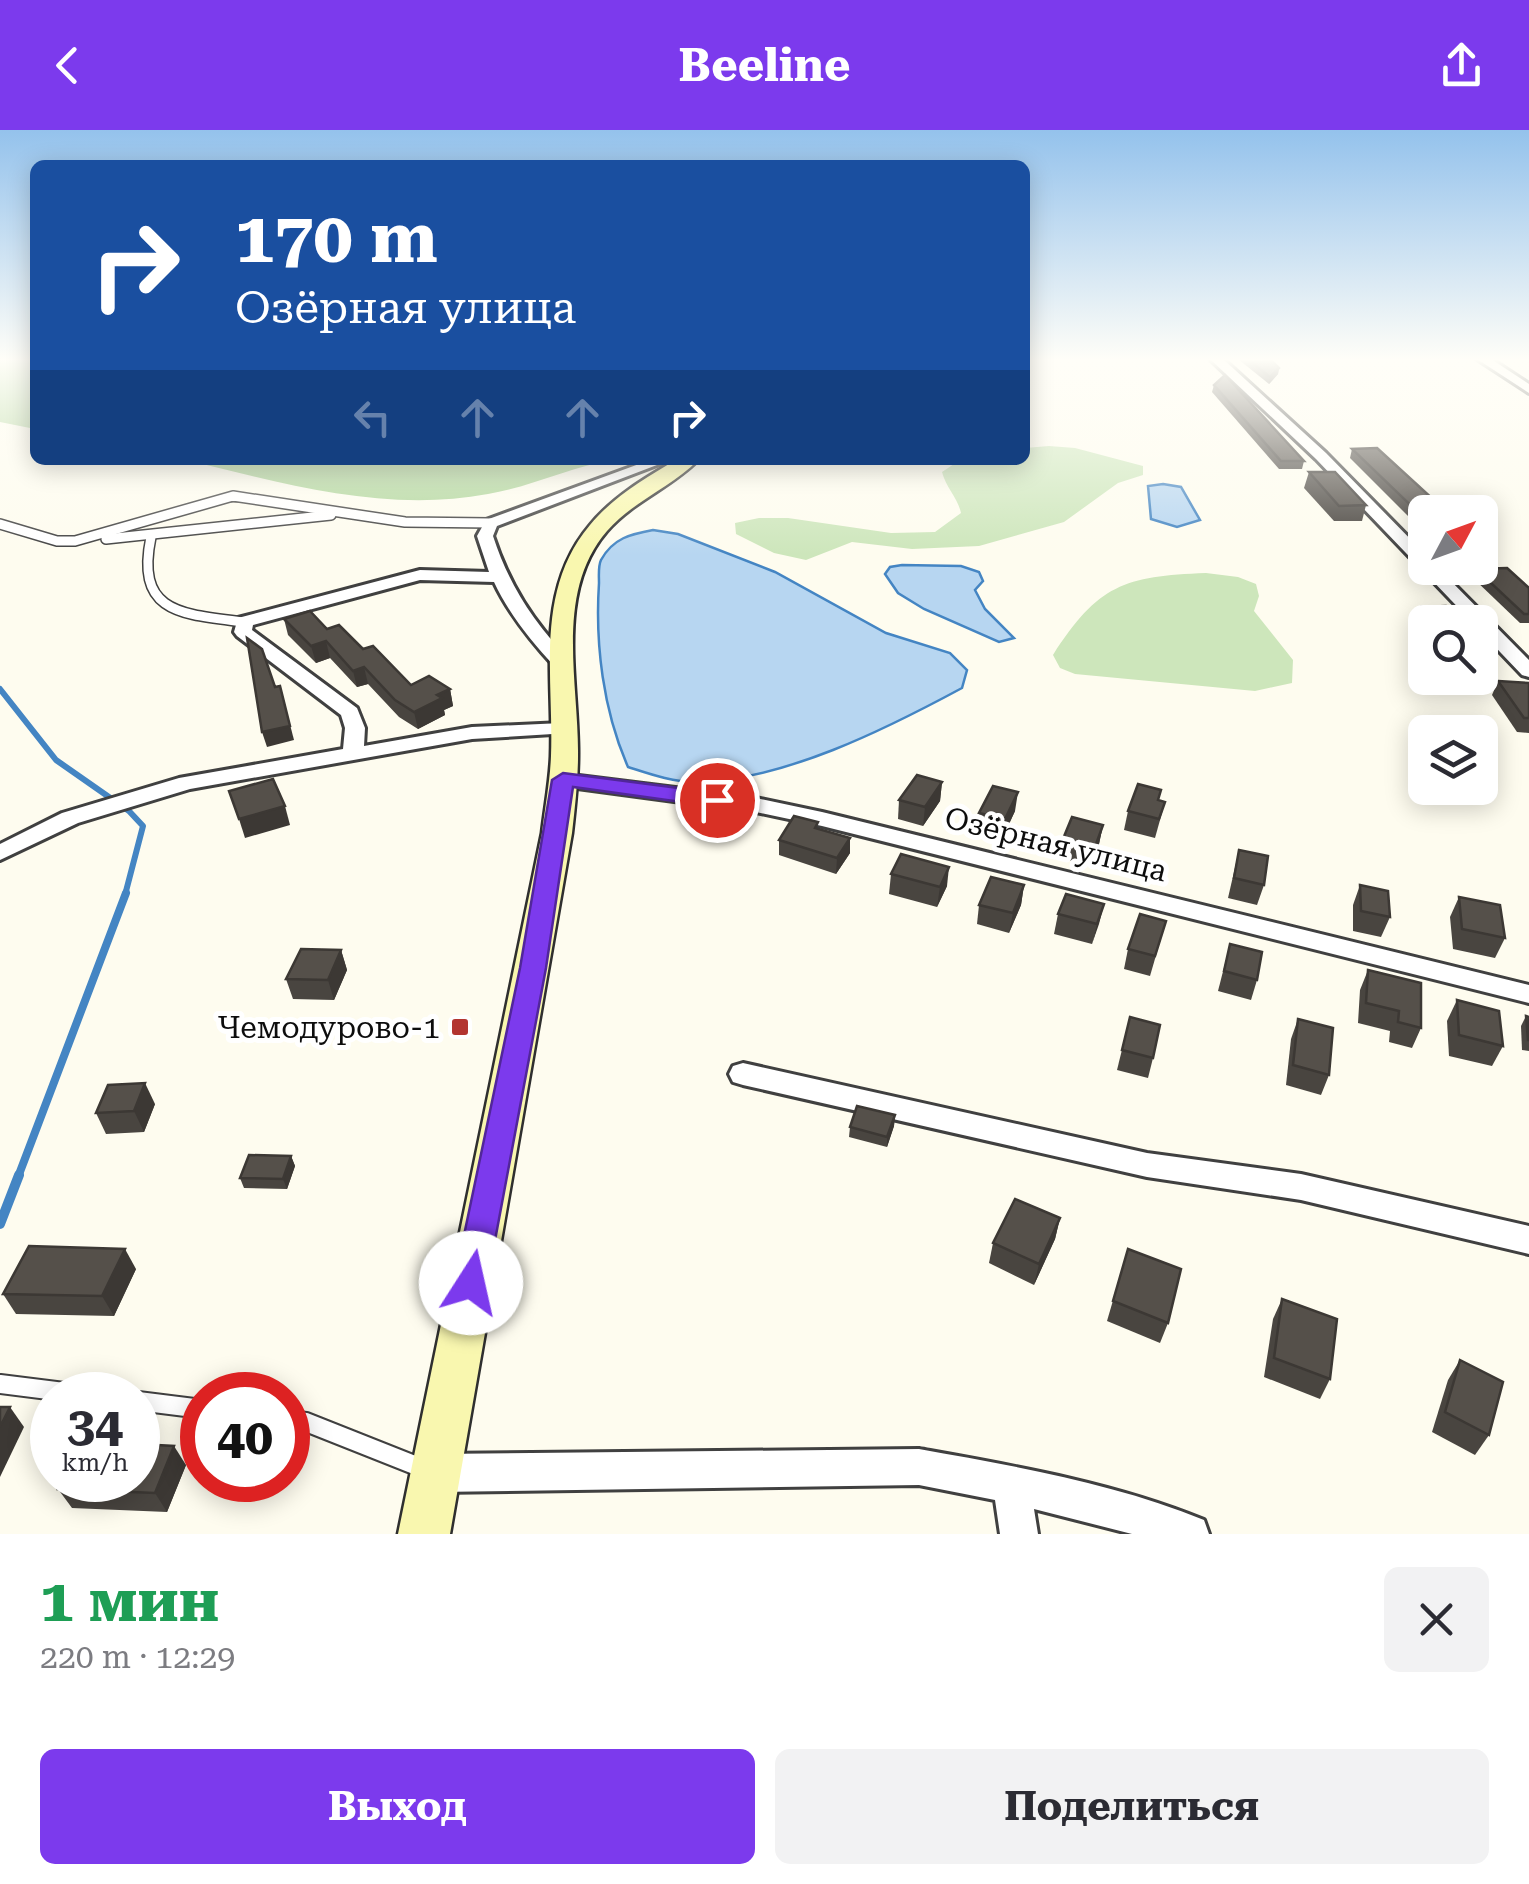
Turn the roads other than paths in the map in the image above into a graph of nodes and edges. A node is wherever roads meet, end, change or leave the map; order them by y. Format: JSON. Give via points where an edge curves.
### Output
{"nodes":[{"id":1,"x":1287,"y":425,"type":"edge"},
{"id":2,"x":649,"y":465,"type":"edge"},
{"id":3,"x":682,"y":465,"type":"edge"},
{"id":4,"x":343,"y":513,"type":"junction"},
{"id":5,"x":490,"y":523,"type":"junction"},
{"id":6,"x":0,"y":524,"type":"edge"},
{"id":7,"x":151,"y":537,"type":"junction"},
{"id":8,"x":92,"y":539,"type":"junction"},
{"id":9,"x":1408,"y":546,"type":"edge"},
{"id":10,"x":499,"y":578,"type":"junction"},
{"id":11,"x":1445,"y":585,"type":"edge"},
{"id":12,"x":244,"y":622,"type":"junction"},
{"id":13,"x":562,"y":664,"type":"junction"},
{"id":14,"x":1529,"y":671,"type":"edge"},
{"id":15,"x":562,"y":728,"type":"junction"},
{"id":16,"x":353,"y":751,"type":"junction"},
{"id":17,"x":563,"y":780,"type":"junction"},
{"id":18,"x":0,"y":853,"type":"edge"},
{"id":19,"x":1529,"y":994,"type":"edge"},
{"id":20,"x":743,"y":1074,"type":"dead end"},
{"id":21,"x":1529,"y":1240,"type":"edge"},
{"id":22,"x":0,"y":1384,"type":"edge"},
{"id":23,"x":30,"y":1388,"type":"edge"},
{"id":24,"x":310,"y":1424,"type":"edge"},
{"id":25,"x":436,"y":1474,"type":"junction"},
{"id":26,"x":1011,"y":1484,"type":"junction"},
{"id":27,"x":424,"y":1534,"type":"edge"},
{"id":28,"x":1019,"y":1534,"type":"edge"},
{"id":29,"x":1190,"y":1534,"type":"edge"}],
"edges":[{"from":1,"to":9,"type":"street"},
{"from":2,"to":5,"type":"street"},
{"from":3,"to":13,"type":"street","via":[[621,506],[578,558],[566,594]]},
{"from":4,"to":5,"type":"lane","via":[[420,524]]},
{"from":4,"to":7,"type":"lane"},
{"from":4,"to":8,"type":"lane","via":[[232,496]]},
{"from":5,"to":10,"type":"street","via":[[485,536]]},
{"from":6,"to":8,"type":"lane","via":[[57,542]]},
{"from":7,"to":8,"type":"lane"},
{"from":7,"to":12,"type":"lane","via":[[145,557],[156,602],[176,613]]},
{"from":10,"to":12,"type":"street","via":[[420,575]]},
{"from":10,"to":13,"type":"street","via":[[531,632]]},
{"from":11,"to":14,"type":"street"},
{"from":12,"to":16,"type":"street","via":[[244,632],[350,712]]},
{"from":13,"to":15,"type":"street"},
{"from":15,"to":16,"type":"street"},
{"from":15,"to":17,"type":"street"},
{"from":16,"to":18,"type":"street","via":[[110,803]]},
{"from":17,"to":19,"type":"street","name":"Озёрная улица","via":[[822,819]]},
{"from":17,"to":25,"type":"street"},
{"from":20,"to":21,"type":"street","via":[[1148,1165],[1301,1188]]},
{"from":22,"to":23,"type":"lane"},
{"from":24,"to":25,"type":"lane"},
{"from":25,"to":26,"type":"street","via":[[919,1468]]},
{"from":25,"to":27,"type":"street"},
{"from":26,"to":28,"type":"street"},
{"from":26,"to":29,"type":"street"}]}
